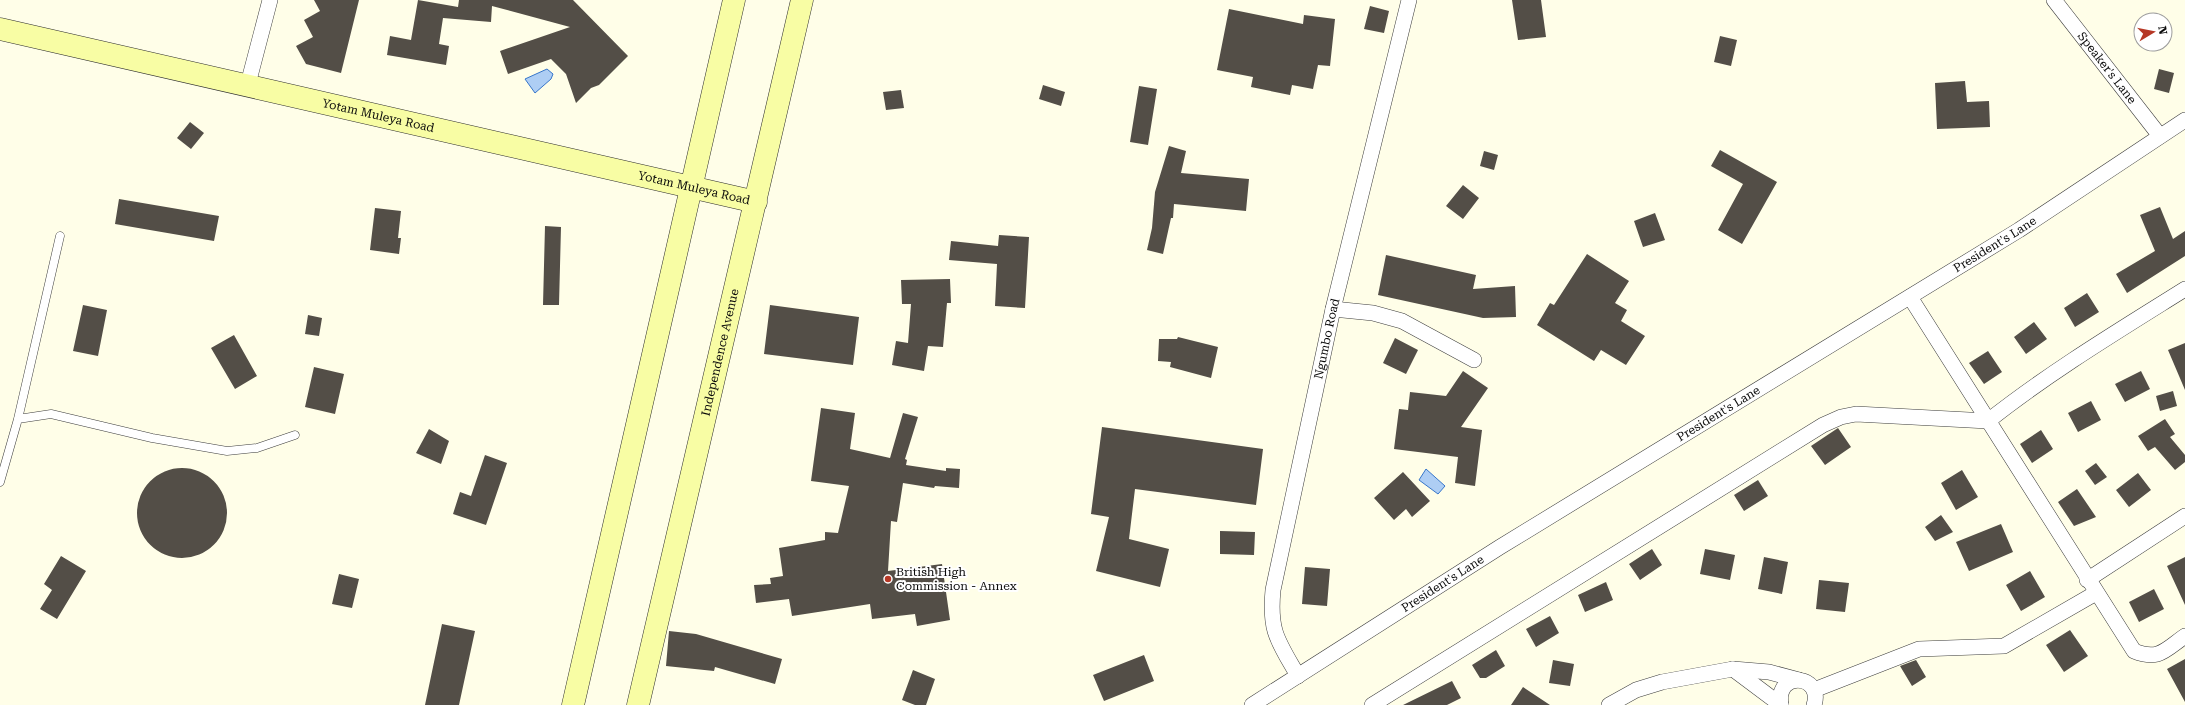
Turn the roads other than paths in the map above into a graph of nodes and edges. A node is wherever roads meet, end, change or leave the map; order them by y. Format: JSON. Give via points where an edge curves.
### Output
{"nodes":[{"id":1,"x":270,"y":0,"type":"edge"},
{"id":2,"x":734,"y":0,"type":"edge"},
{"id":3,"x":802,"y":0,"type":"edge"},
{"id":4,"x":1409,"y":0,"type":"edge"},
{"id":5,"x":2054,"y":0,"type":"edge"},
{"id":6,"x":0,"y":29,"type":"edge"},
{"id":7,"x":248,"y":84,"type":"junction"},
{"id":8,"x":2185,"y":120,"type":"edge"},
{"id":9,"x":2160,"y":136,"type":"junction"},
{"id":10,"x":693,"y":186,"type":"junction"},
{"id":11,"x":756,"y":202,"type":"junction"},
{"id":12,"x":60,"y":236,"type":"dead end"},
{"id":13,"x":2185,"y":289,"type":"edge"},
{"id":14,"x":1910,"y":297,"type":"junction"},
{"id":15,"x":1333,"y":309,"type":"junction"},
{"id":16,"x":1474,"y":360,"type":"dead end"},
{"id":17,"x":18,"y":419,"type":"junction"},
{"id":18,"x":1988,"y":421,"type":"junction"},
{"id":19,"x":295,"y":435,"type":"dead end"},
{"id":20,"x":2,"y":463,"type":"edge"},
{"id":21,"x":0,"y":482,"type":"edge"},
{"id":22,"x":2185,"y":516,"type":"edge"},
{"id":23,"x":2087,"y":580,"type":"junction"},
{"id":24,"x":2096,"y":593,"type":"junction"},
{"id":25,"x":2185,"y":636,"type":"edge"},
{"id":26,"x":1733,"y":669,"type":"junction"},
{"id":27,"x":1298,"y":676,"type":"junction"},
{"id":28,"x":1799,"y":680,"type":"junction"},
{"id":29,"x":1814,"y":690,"type":"junction"},
{"id":30,"x":573,"y":705,"type":"edge"},
{"id":31,"x":638,"y":705,"type":"edge"},
{"id":32,"x":1252,"y":705,"type":"edge"},
{"id":33,"x":1372,"y":705,"type":"edge"},
{"id":34,"x":1608,"y":705,"type":"edge"},
{"id":35,"x":1781,"y":705,"type":"edge"},
{"id":36,"x":1814,"y":705,"type":"edge"}],
"edges":[{"from":1,"to":7,"type":"street"},
{"from":2,"to":10,"type":"main road"},
{"from":3,"to":11,"type":"main road","name":"Independence Avenue"},
{"from":4,"to":15,"type":"street","name":"Ngumbo Road"},
{"from":5,"to":9,"type":"street","name":"Speaker's Lane"},
{"from":6,"to":7,"type":"main road","name":"Yotam Muleya Road"},
{"from":7,"to":10,"type":"main road","name":"Yotam Muleya Road","via":[[568,160]]},
{"from":8,"to":9,"type":"street","name":"President's Lane"},
{"from":9,"to":14,"type":"street","name":"President's Lane","via":[[2019,230]]},
{"from":10,"to":11,"type":"main road","name":"Yotam Muleya Road"},
{"from":10,"to":30,"type":"main road"},
{"from":11,"to":31,"type":"main road","name":"Independence Avenue"},
{"from":12,"to":17,"type":"lane"},
{"from":13,"to":18,"type":"street","via":[[2074,359]]},
{"from":14,"to":18,"type":"street"},
{"from":14,"to":27,"type":"street","name":"President's Lane","via":[[1500,547]]},
{"from":15,"to":16,"type":"street","via":[[1373,313],[1402,321]]},
{"from":15,"to":27,"type":"street","name":"Ngumbo Road","via":[[1273,590],[1271,614],[1274,632]]},
{"from":17,"to":19,"type":"lane","via":[[51,414],[152,438],[227,451],[257,448]]},
{"from":17,"to":20,"type":"lane"},
{"from":18,"to":23,"type":"street"},
{"from":18,"to":33,"type":"street","via":[[1856,414],[1829,422]]},
{"from":20,"to":21,"type":"lane"},
{"from":22,"to":23,"type":"street"},
{"from":23,"to":24,"type":"street"},
{"from":24,"to":25,"type":"street","via":[[2134,651],[2145,656],[2155,656]]},
{"from":24,"to":29,"type":"street","via":[[2004,646],[1919,649]]},
{"from":26,"to":28,"type":"street","via":[[1769,672]]},
{"from":26,"to":34,"type":"street","via":[[1662,682],[1636,690]]},
{"from":26,"to":35,"type":"street"},
{"from":27,"to":32,"type":"street","name":"President's Lane"},
{"from":28,"to":29,"type":"street","via":[[1808,683]]},
{"from":28,"to":35,"type":"street","via":[[1790,682],[1783,688],[1780,696]]},
{"from":29,"to":36,"type":"street"}]}
